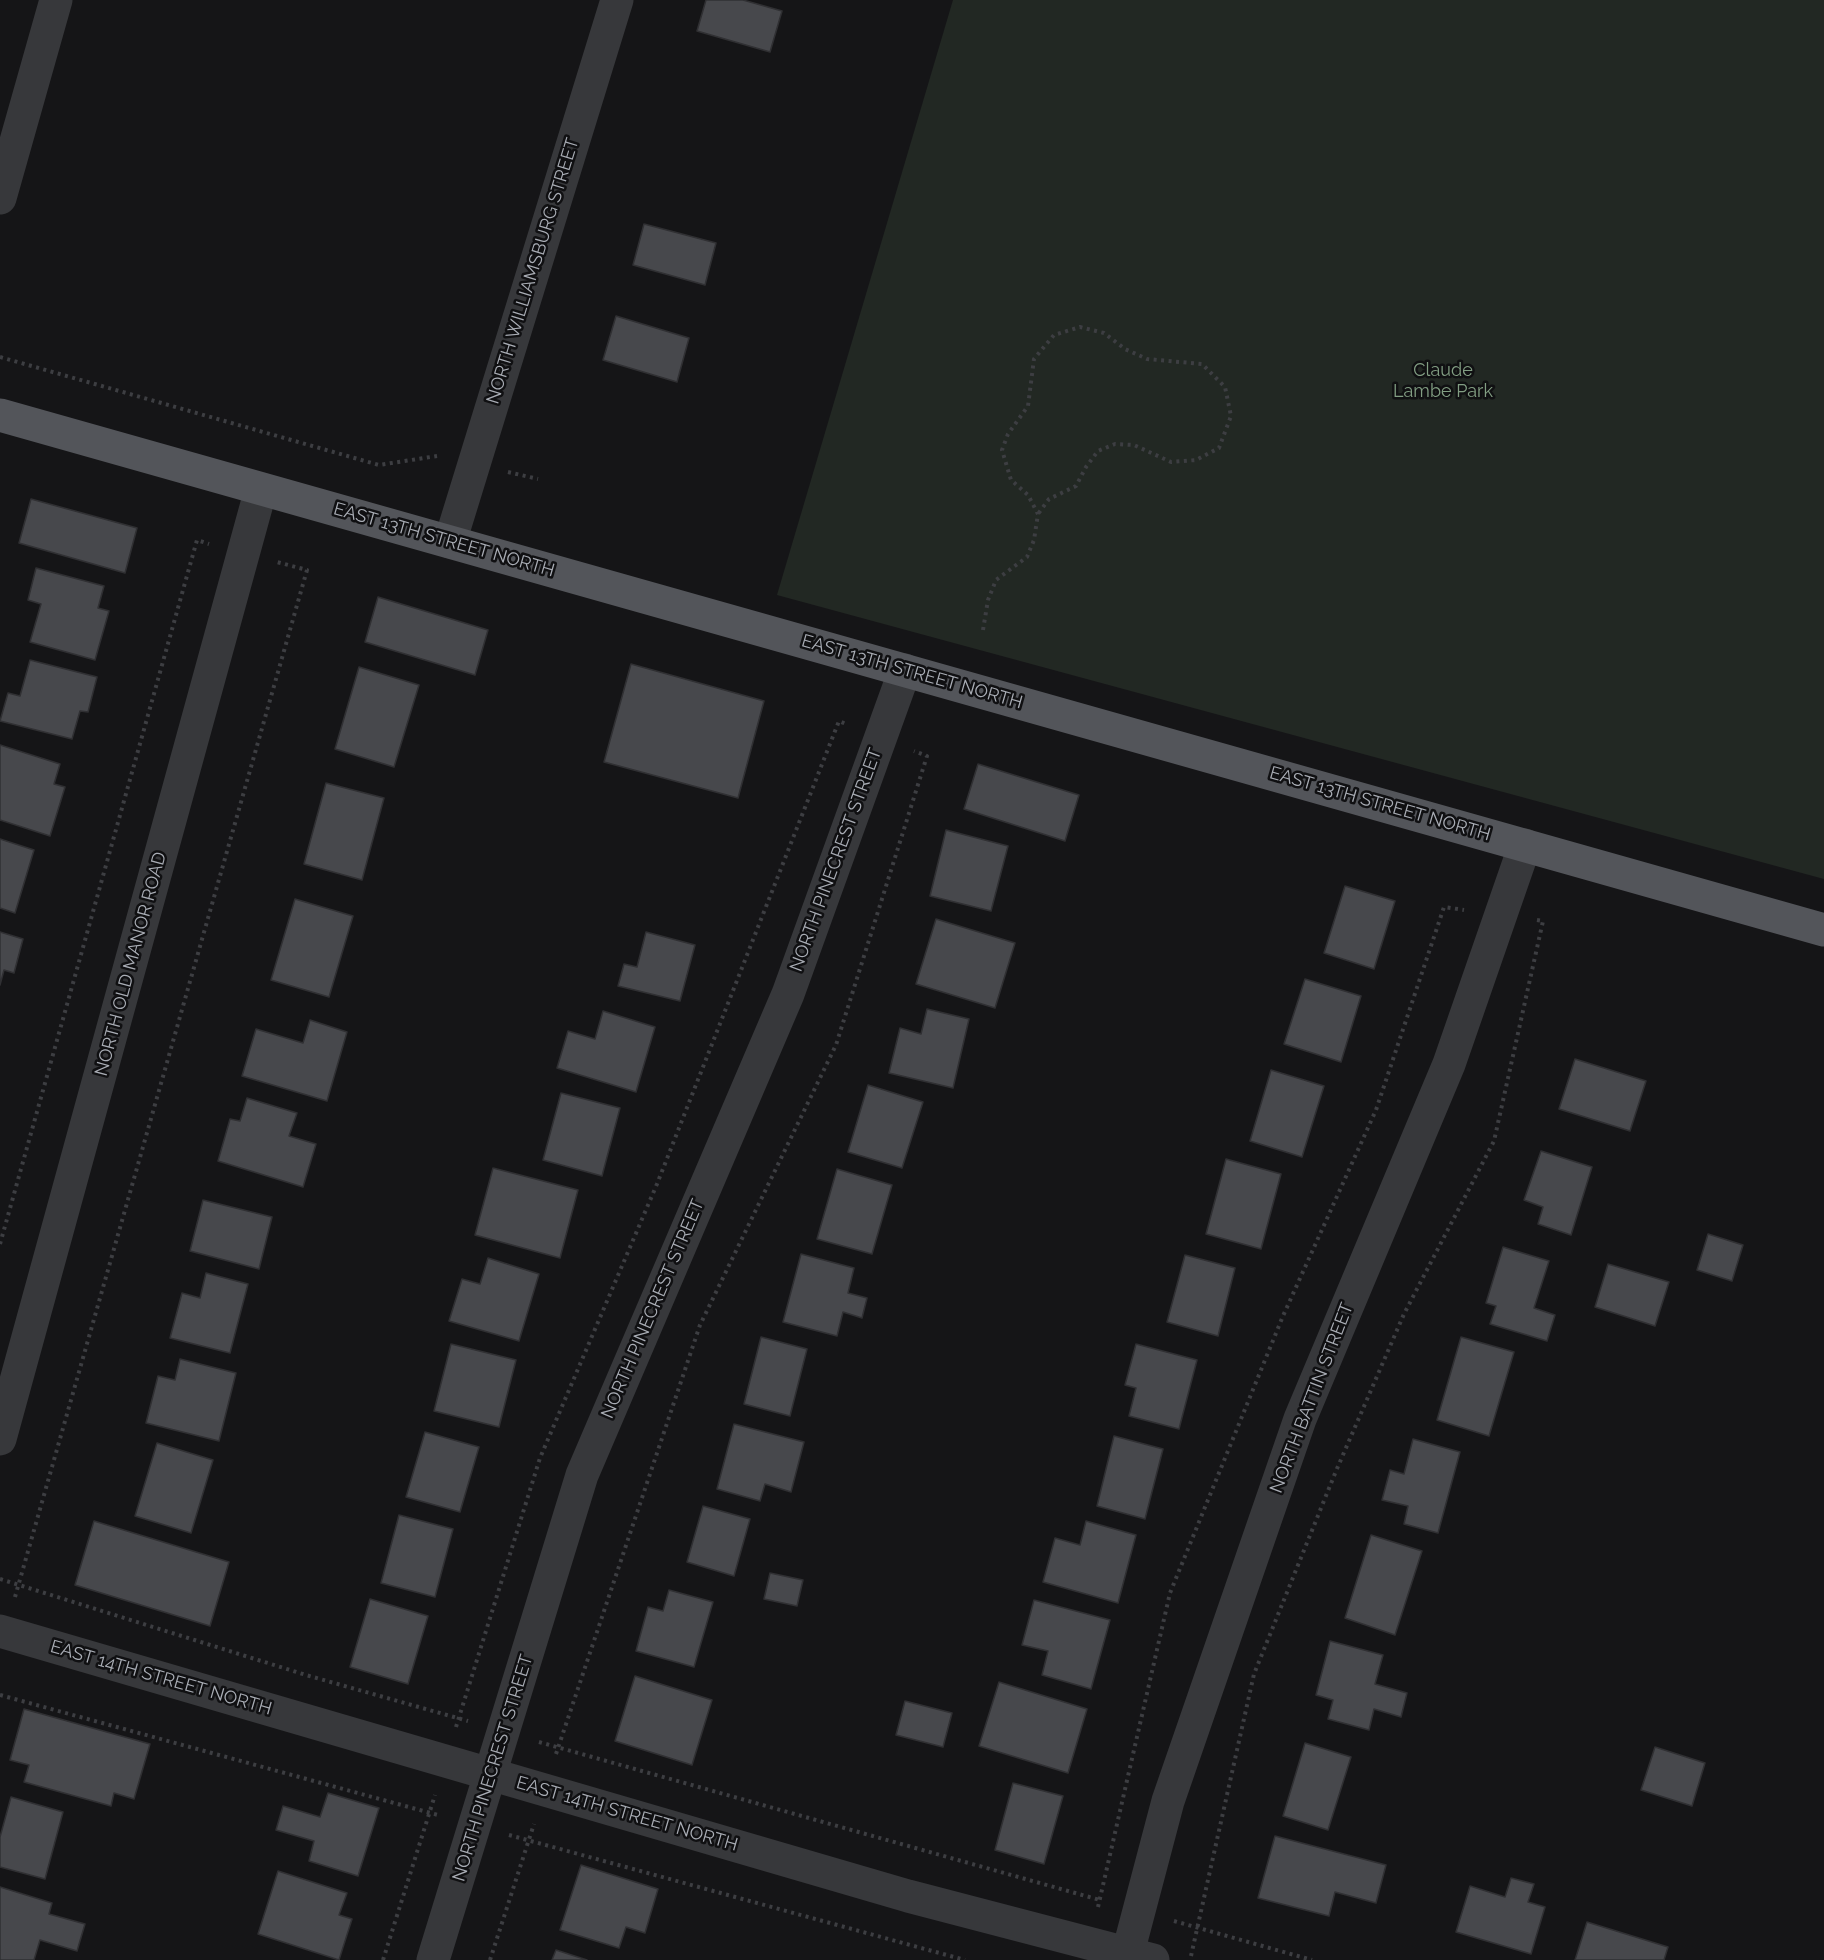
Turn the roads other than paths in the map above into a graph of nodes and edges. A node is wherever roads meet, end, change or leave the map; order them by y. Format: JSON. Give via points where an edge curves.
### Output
{"nodes":[{"id":1,"x":56,"y":0,"type":"edge"},
{"id":2,"x":617,"y":0,"type":"edge"},
{"id":3,"x":0,"y":198,"type":"edge"},
{"id":4,"x":0,"y":415,"type":"edge"},
{"id":5,"x":261,"y":489,"type":"junction"},
{"id":6,"x":450,"y":542,"type":"junction"},
{"id":7,"x":905,"y":670,"type":"junction"},
{"id":8,"x":1525,"y":845,"type":"junction"},
{"id":9,"x":1824,"y":930,"type":"edge"},
{"id":10,"x":0,"y":1439,"type":"edge"},
{"id":11,"x":0,"y":1631,"type":"edge"},
{"id":12,"x":491,"y":1774,"type":"junction"},
{"id":13,"x":1136,"y":1958,"type":"edge"},
{"id":14,"x":433,"y":1960,"type":"edge"}],
"edges":[{"from":1,"to":3,"type":"street"},
{"from":2,"to":6,"type":"street","name":"NORTH WILLIAMSBURG STREET"},
{"from":4,"to":5,"type":"main road","name":"EAST 13TH STREET NORTH"},
{"from":5,"to":6,"type":"main road","name":"EAST 13TH STREET NORTH"},
{"from":5,"to":10,"type":"street","name":"NORTH OLD MANOR ROAD"},
{"from":6,"to":7,"type":"main road","name":"EAST 13TH STREET NORTH"},
{"from":7,"to":8,"type":"main road","name":"EAST 13TH STREET NORTH"},
{"from":7,"to":12,"type":"street","name":"NORTH PINECREST STREET","via":[[788,994],[582,1475]]},
{"from":8,"to":9,"type":"main road","name":"EAST 13TH STREET NORTH"},
{"from":8,"to":13,"type":"street","name":"NORTH BATTIN STREET","via":[[1449,1064],[1300,1419],[1168,1801],[1139,1911]]},
{"from":11,"to":12,"type":"street","name":"EAST 14TH STREET NORTH"},
{"from":12,"to":13,"type":"street","name":"EAST 14TH STREET NORTH"},
{"from":12,"to":14,"type":"street","name":"NORTH PINECREST STREET"}]}
